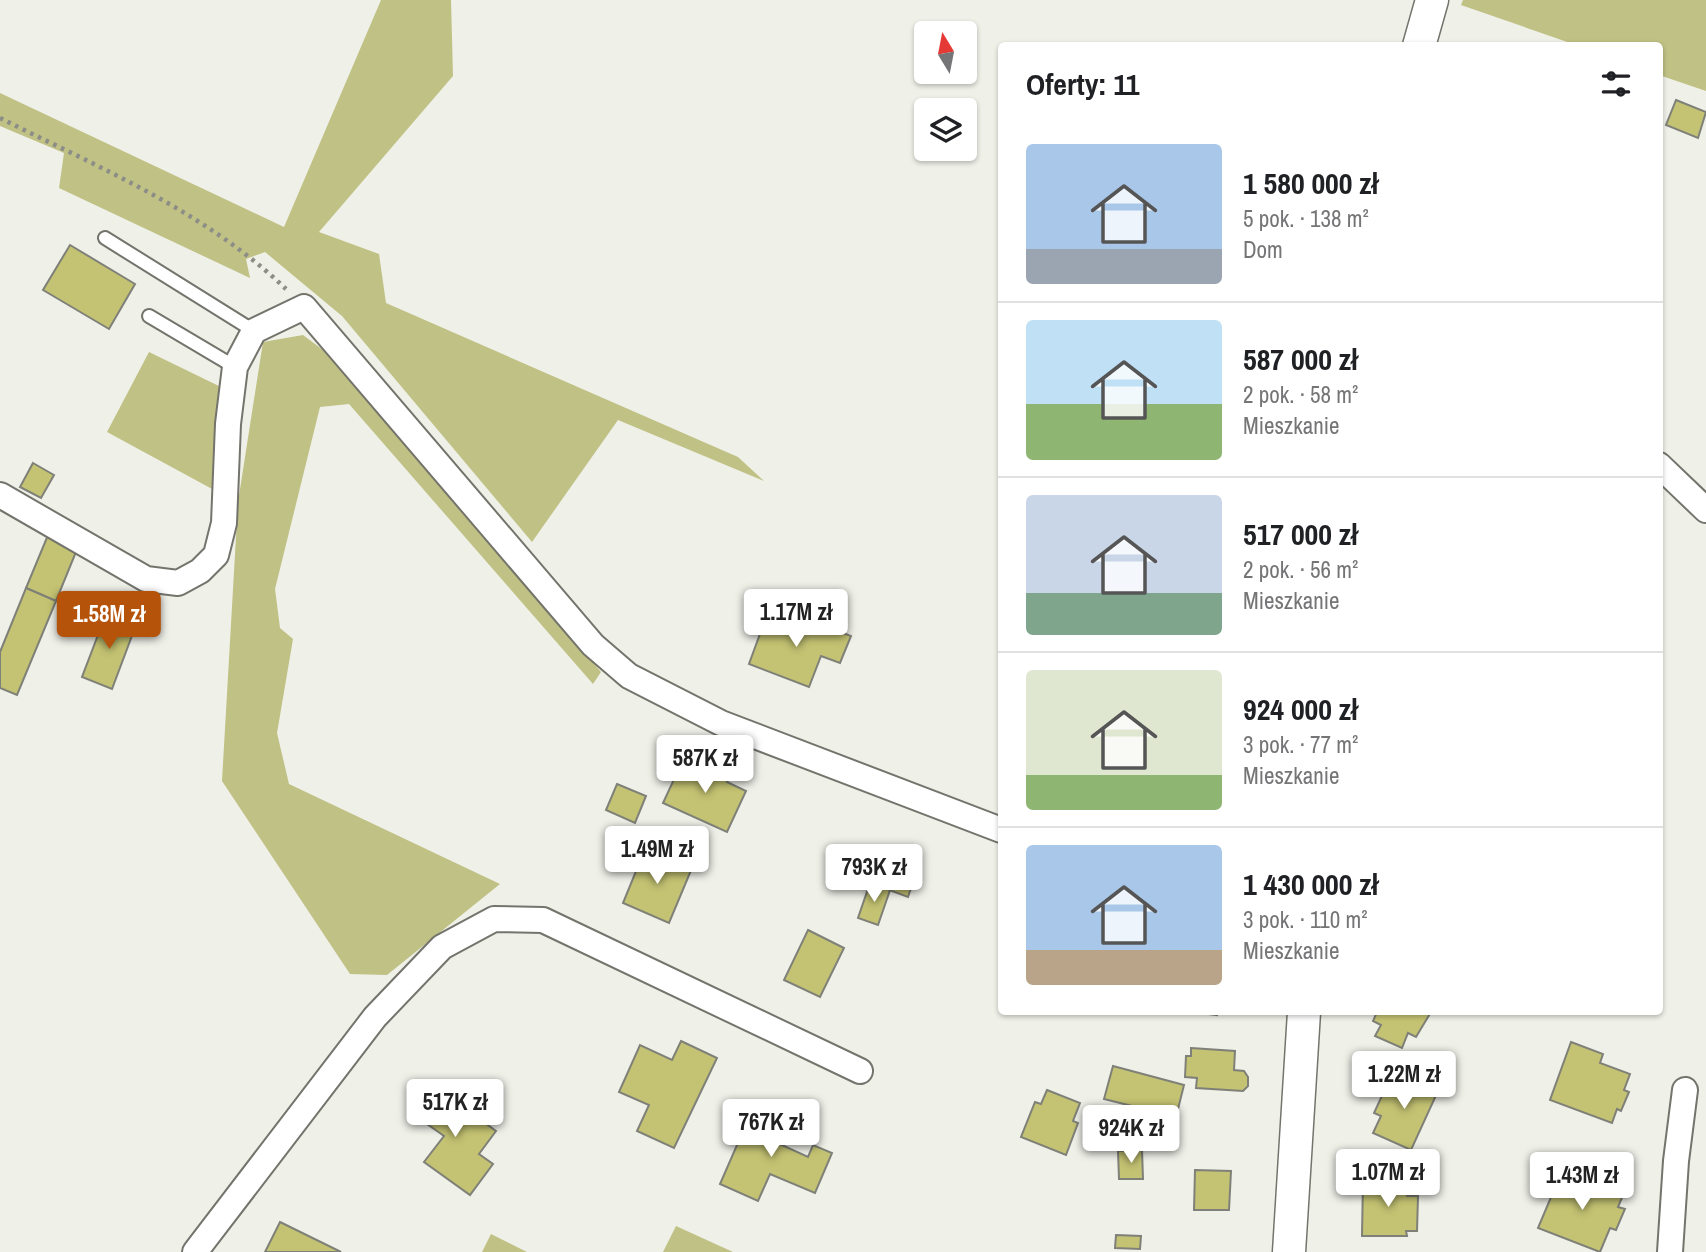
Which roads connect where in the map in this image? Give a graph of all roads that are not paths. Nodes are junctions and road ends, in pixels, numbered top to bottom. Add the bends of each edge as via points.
1 (1432, 0) edge
2 (1420, 42) edge
3 (105, 238) dead end
4 (149, 316) dead end
5 (254, 331) junction
6 (235, 367) junction
7 (1663, 469) edge
8 (0, 495) edge
9 (1706, 510) edge
10 (998, 829) edge
11 (1304, 1015) edge
12 (860, 1071) dead end
13 (1685, 1090) dead end
14 (195, 1252) edge
15 (1289, 1252) edge
16 (1670, 1252) edge

1 - 2 street
3 - 5 lane
4 - 6 lane
5 - 6 street
5 - 10 street via 304,307 593,645 629,676 721,723
6 - 8 street via 224,523 216,555 178,583 146,579
7 - 9 street
11 - 15 street
12 - 14 street via 543,920 494,919 442,947 375,1017
13 - 16 street

